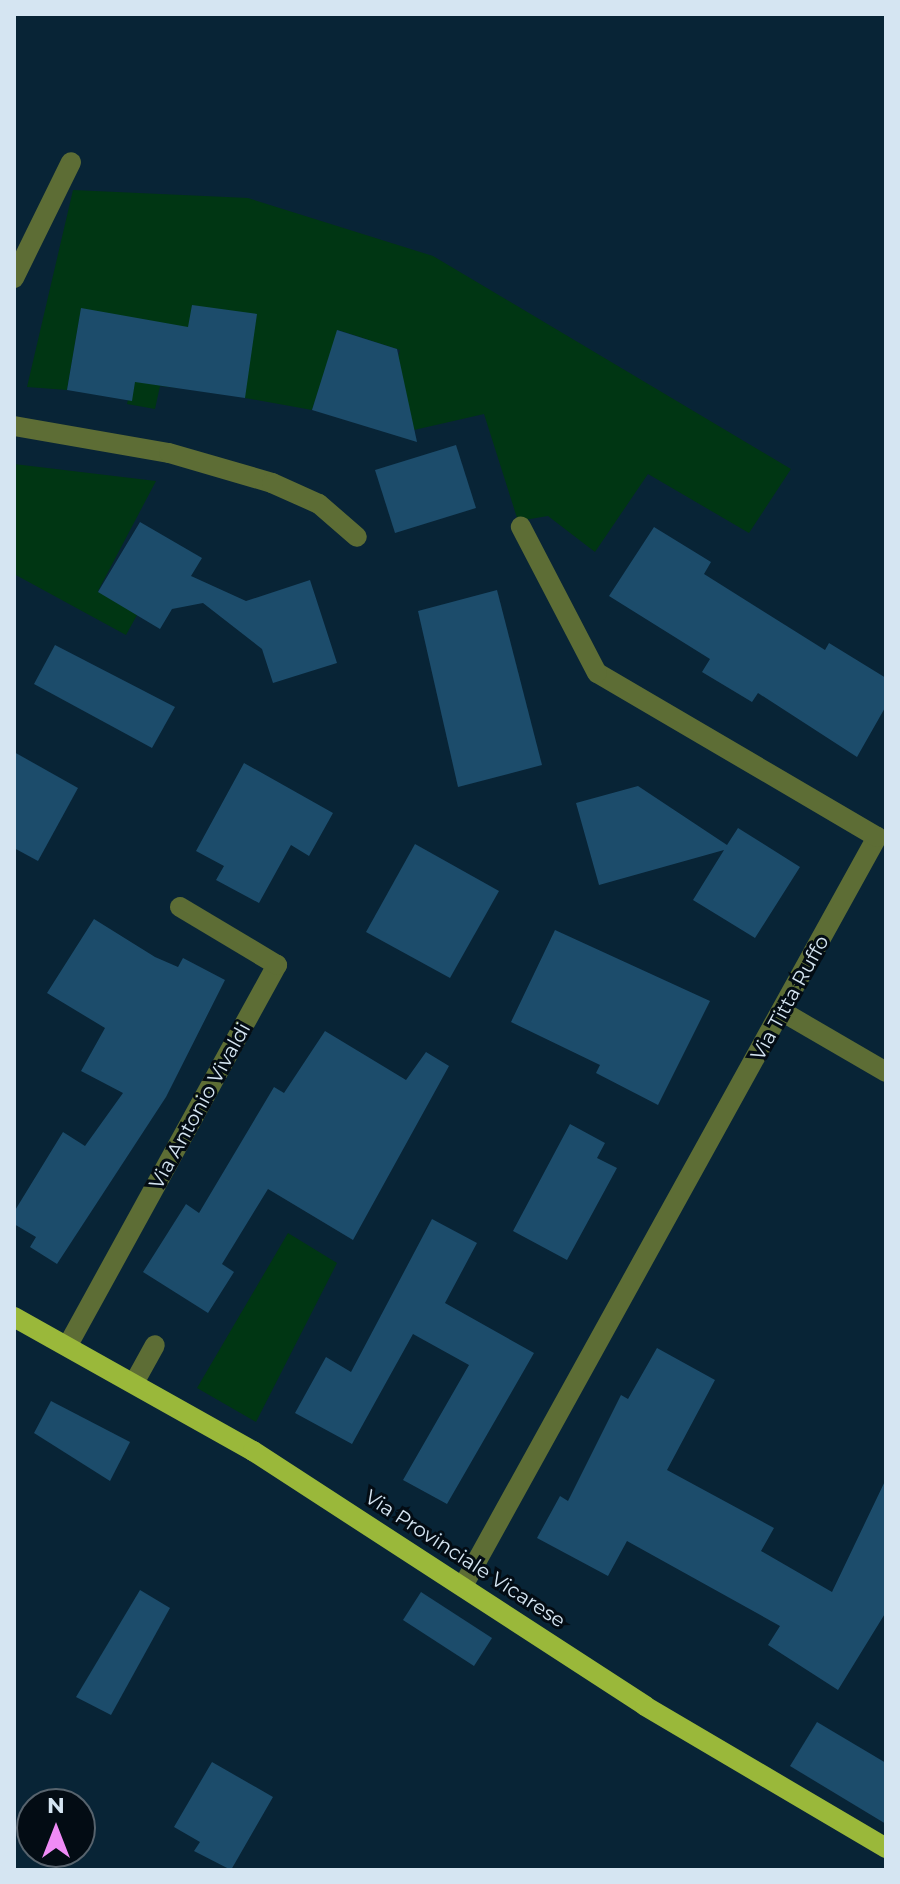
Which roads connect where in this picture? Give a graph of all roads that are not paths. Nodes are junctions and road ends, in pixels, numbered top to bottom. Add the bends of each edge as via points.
1 (71, 162) dead end
2 (14, 278) edge
3 (14, 426) edge
4 (521, 527) dead end
5 (357, 537) dead end
6 (180, 907) dead end
7 (783, 1012) junction
8 (886, 1072) edge
9 (14, 1317) edge
10 (68, 1345) junction
11 (155, 1345) dead end
12 (134, 1383) junction
13 (463, 1586) junction
14 (886, 1848) edge

1 - 2 street
3 - 5 street via 169,453 272,483 319,504
4 - 7 street, Via Titta Ruffo via 597,673 877,837
6 - 10 street, Via Antonio Vivaldi via 277,965
7 - 8 street
7 - 13 street, Via Titta Ruffo
9 - 10 main road, Via Provinciale Vicarese
10 - 12 main road, Via Provinciale Vicarese
11 - 12 street
12 - 13 main road, Via Provinciale Vicarese
13 - 14 main road, Via Provinciale Vicarese via 645,1706

